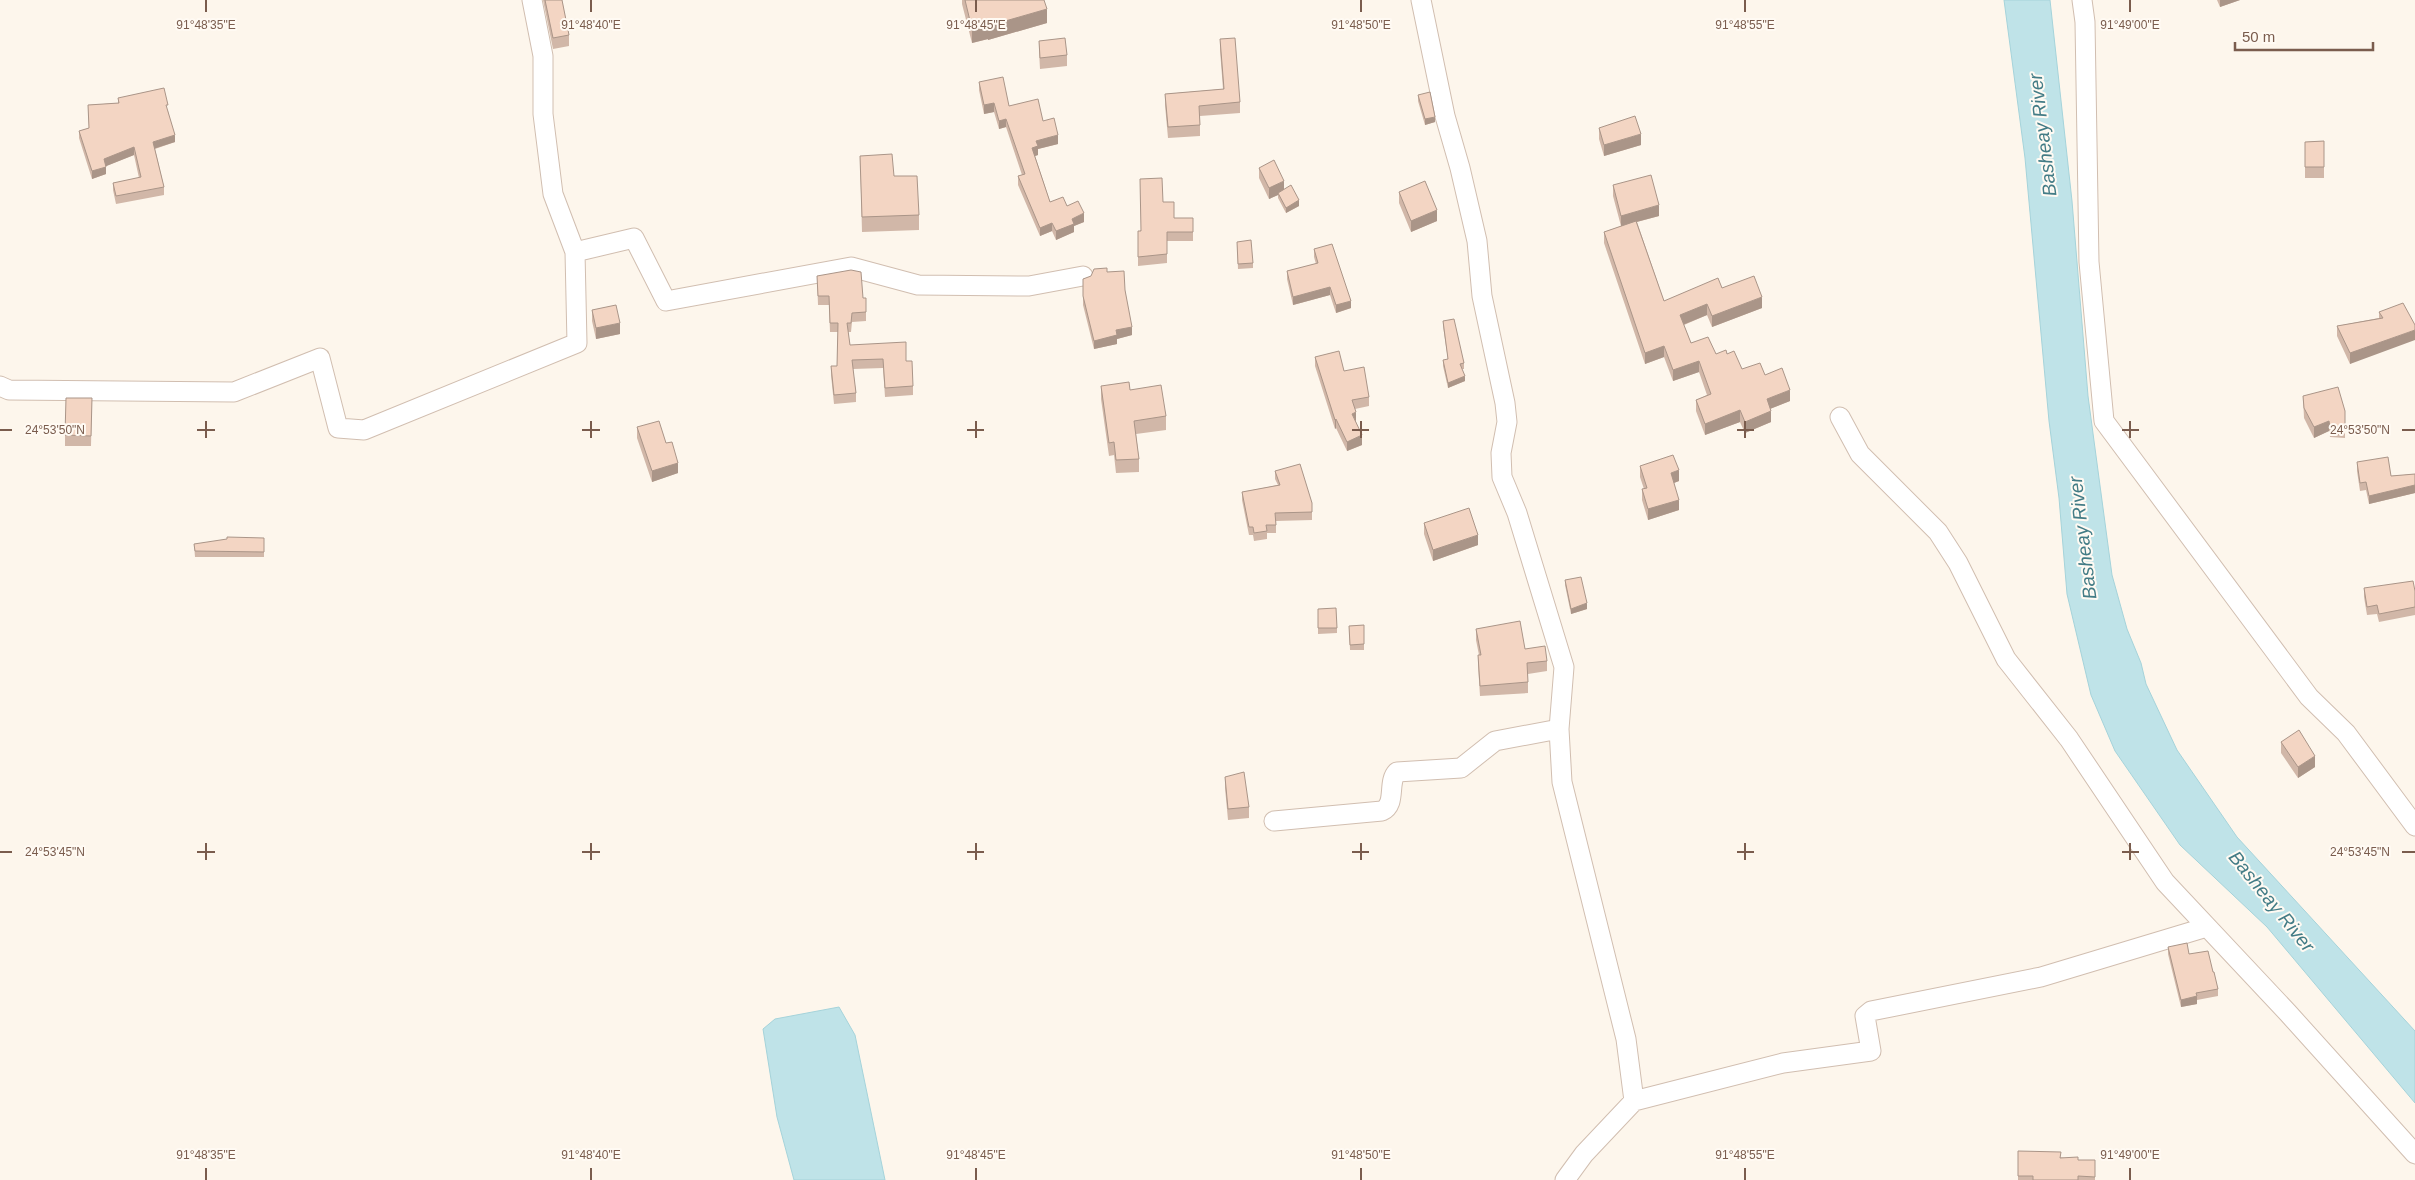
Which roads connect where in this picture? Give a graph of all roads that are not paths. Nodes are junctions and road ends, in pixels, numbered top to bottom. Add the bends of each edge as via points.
1 (532, 0) edge
2 (1421, 0) edge
3 (2082, 0) edge
4 (575, 252) junction
5 (1083, 276) dead end
6 (0, 386) edge
7 (1840, 417) dead end
8 (1559, 729) junction
9 (1274, 821) dead end
10 (2415, 826) edge
11 (2207, 927) junction
12 (1634, 1101) junction
13 (2415, 1154) edge
14 (1565, 1180) edge

1 - 4 street via 543,56 543,114 553,194
2 - 8 street via 1445,116 1477,241 1482,296 1506,403 1502,477 1530,550 1564,667
3 - 10 street via 2089,262 2104,421 2309,697 2346,734
4 - 5 street via 634,238 666,301 852,267 918,285 1028,286
4 - 6 street via 577,343 364,430 338,428 320,358 234,392 9,390
7 - 11 street via 1860,454 1938,532 1958,563 2006,659 2069,739 2165,882
8 - 9 street via 1496,741 1461,768 1397,772 1393,776 1390,804 1382,811
8 - 12 street via 1562,782 1626,1039
11 - 12 street via 2041,977 1871,1011 1865,1016 1871,1051 1783,1063
11 - 13 street
12 - 14 street via 1584,1154

